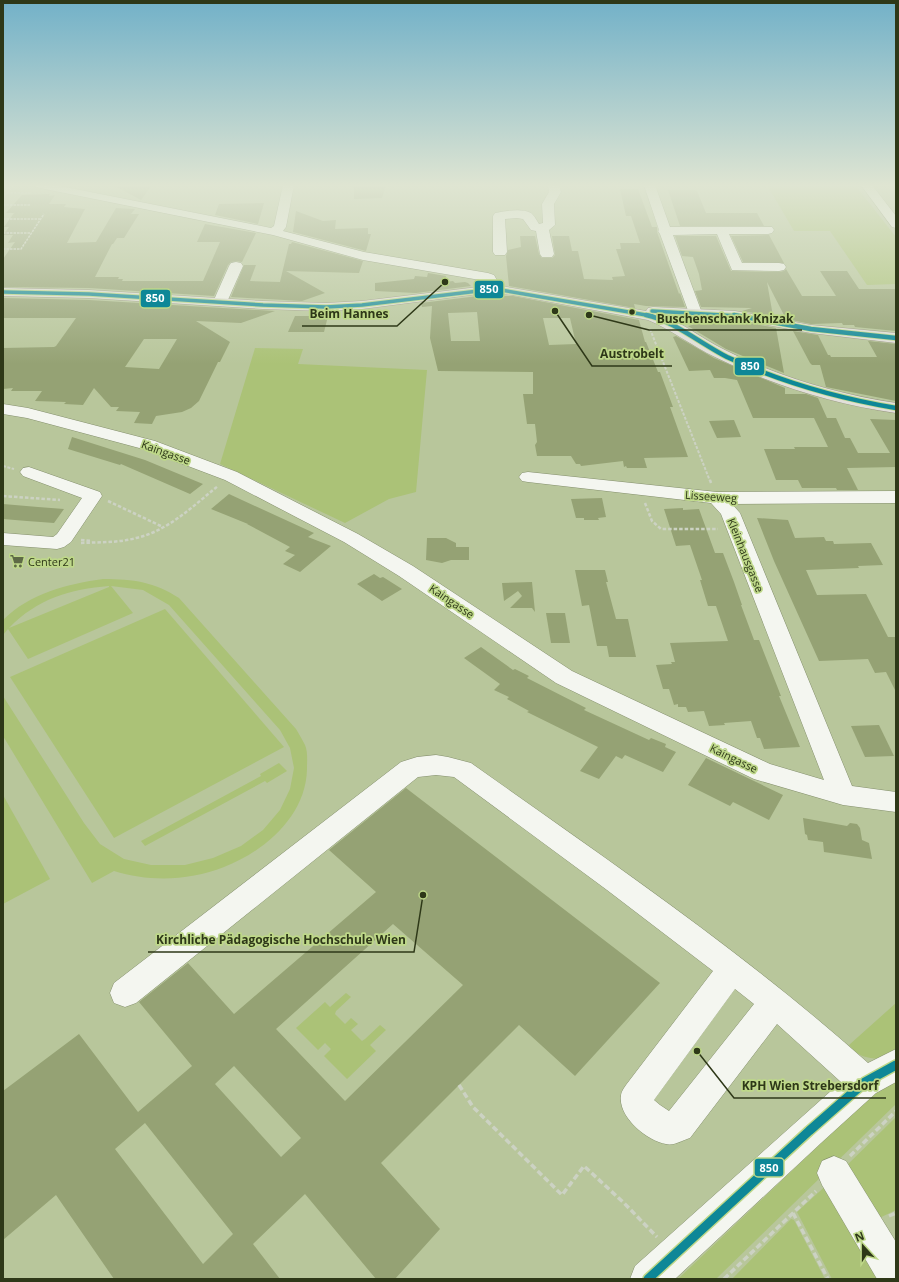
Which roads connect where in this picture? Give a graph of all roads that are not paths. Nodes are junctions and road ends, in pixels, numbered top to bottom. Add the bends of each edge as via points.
1 (322, 245) edge
2 (500, 245) edge
3 (545, 245) edge
4 (669, 245) edge
5 (727, 245) edge
6 (500, 252) dead end
7 (547, 254) dead end
8 (236, 266) dead end
9 (779, 267) dead end
10 (495, 289) junction
11 (3, 292) edge
12 (220, 302) junction
13 (695, 313) junction
14 (674, 318) junction
15 (896, 338) edge
16 (896, 408) edge
17 (3, 409) edge
18 (29, 472) dead end
19 (528, 477) dead end
20 (896, 497) edge
21 (717, 498) junction
22 (3, 539) edge
23 (843, 795) junction
24 (896, 802) edge
25 (732, 969) junction
26 (125, 993) dead end
27 (774, 1003) junction
28 (896, 1064) edge
29 (865, 1082) junction
30 (834, 1173) road end
31 (896, 1276) edge
32 (648, 1279) edge

1 - 10 street via 363,256 483,276 490,278
2 - 6 street
3 - 7 street
4 - 13 street
5 - 9 street via 737,267
8 - 12 street
10 - 12 main road via 344,306
10 - 14 main road
11 - 12 main road
13 - 14 main road
13 - 15 main road via 734,315 811,329
14 - 16 main road via 712,349 772,375 848,399
17 - 23 street, Kaingasse via 149,444 231,476 351,538 406,571 564,677 763,772
18 - 22 street via 91,499 64,538 57,543
19 - 21 street, Lisseeweg
20 - 21 street, Lisseeweg
21 - 23 street, Kleinhausgasse via 730,513
23 - 24 street, Kaingasse
25 - 26 street via 687,933 462,770 443,764 426,764 410,769
25 - 27 street
25 - 27 street via 637,1096 639,1107 648,1117 667,1128 678,1126
27 - 29 street via 831,1049
28 - 29 street
29 - 32 street
30 - 31 street

